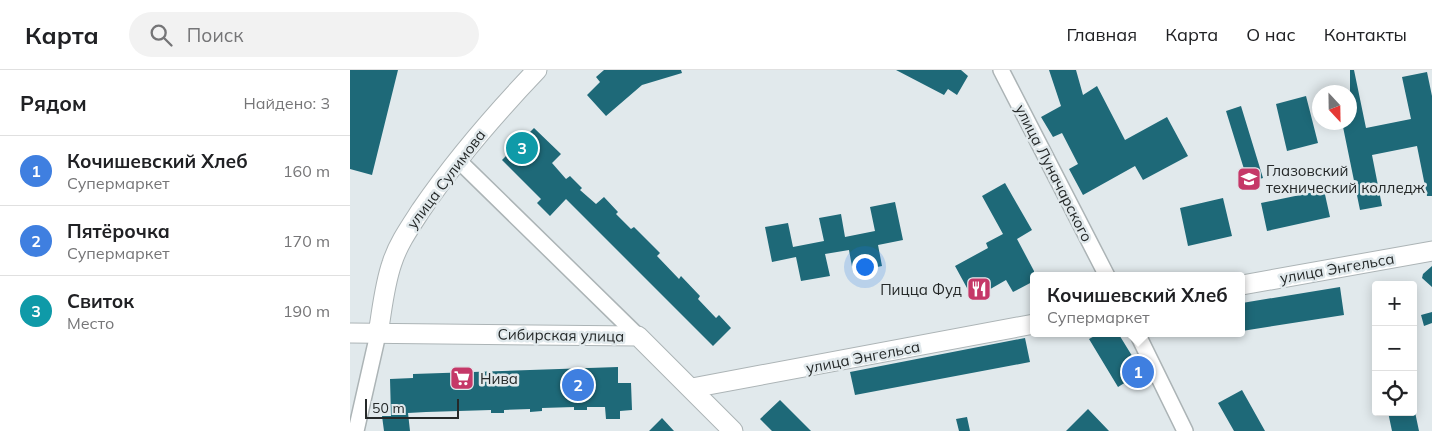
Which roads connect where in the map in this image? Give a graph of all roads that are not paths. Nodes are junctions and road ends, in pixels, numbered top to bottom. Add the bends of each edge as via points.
1 (537, 70) edge
2 (1000, 70) edge
3 (458, 160) junction
4 (1432, 251) edge
5 (1105, 272) edge
6 (1245, 284) edge
7 (1030, 325) edge
8 (350, 334) edge
9 (378, 334) junction
10 (638, 336) junction
11 (1139, 337) edge
12 (692, 388) junction
13 (356, 431) edge
14 (733, 431) edge
15 (1185, 431) edge

1 - 3 main road, улица Сулимова
2 - 5 street, улица Луначарского
3 - 9 main road, улица Сулимова via 403,238 392,263
3 - 10 street
4 - 6 main road, улица Энгельса
7 - 12 main road, улица Энгельса
8 - 9 main road, Сибирская улица
9 - 10 main road, Сибирская улица
9 - 13 street
10 - 12 main road, Сибирская улица
11 - 15 street
12 - 14 main road, Сибирская улица

